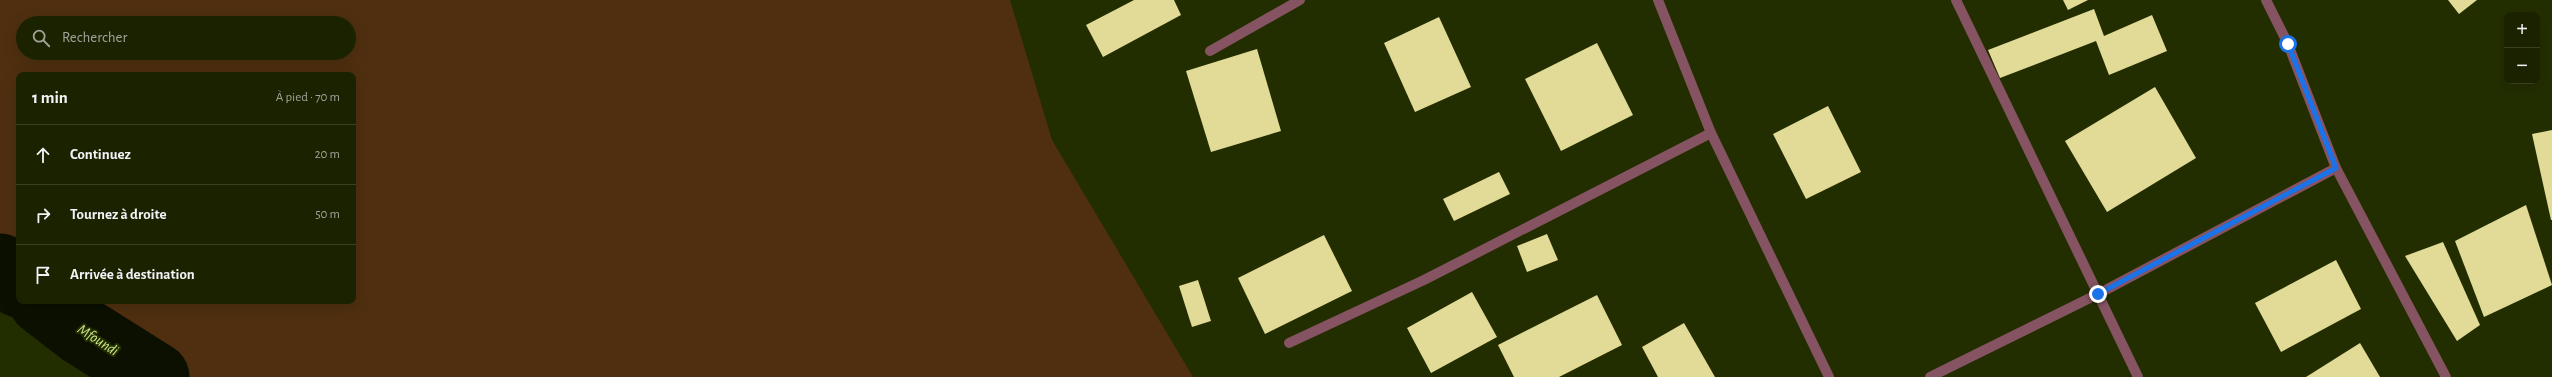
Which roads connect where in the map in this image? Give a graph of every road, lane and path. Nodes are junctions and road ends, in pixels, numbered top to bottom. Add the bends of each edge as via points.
1 (1300, 0) edge
2 (1658, 0) edge
3 (1956, 0) edge
4 (2266, 0) edge
5 (1210, 51) dead end
6 (1711, 133) junction
7 (2336, 168) junction
8 (2098, 294) junction
9 (1289, 343) dead end
10 (1829, 377) edge
11 (1930, 377) edge
12 (2138, 377) edge
13 (2446, 377) edge

1 - 5 street
2 - 6 street
3 - 8 street
4 - 7 street via 2288,44
6 - 9 street via 1424,280
6 - 10 street
7 - 8 street
7 - 13 street
8 - 11 street
8 - 12 street

